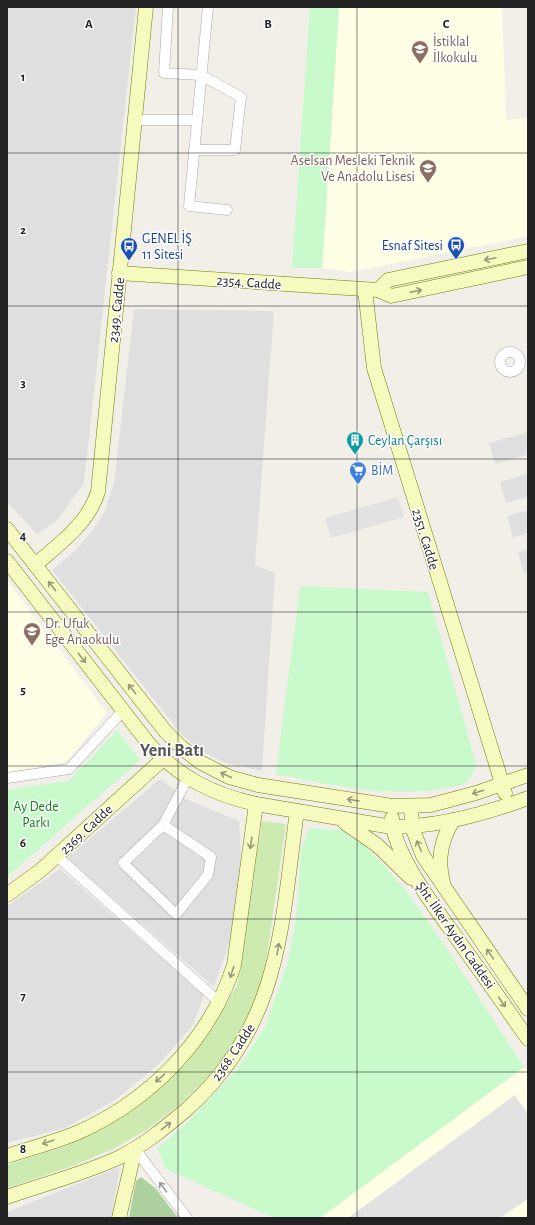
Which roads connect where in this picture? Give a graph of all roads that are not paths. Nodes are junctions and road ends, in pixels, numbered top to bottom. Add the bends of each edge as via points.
1 (146, 7) edge
2 (168, 7) edge
3 (208, 7) edge
4 (201, 75) junction
5 (134, 120) junction
6 (197, 120) junction
7 (194, 150) junction
8 (227, 210) dead end
9 (528, 251) edge
10 (528, 267) edge
11 (119, 273) junction
12 (372, 290) junction
13 (7, 529) edge
14 (7, 561) edge
15 (35, 565) junction
16 (123, 711) junction
17 (163, 759) junction
18 (528, 775) edge
19 (7, 778) edge
20 (188, 778) junction
21 (502, 785) junction
22 (528, 798) edge
23 (256, 804) junction
24 (509, 804) junction
25 (392, 806) junction
26 (411, 806) junction
27 (297, 812) junction
28 (336, 818) junction
29 (453, 820) junction
30 (163, 825) junction
31 (392, 827) junction
32 (412, 827) junction
33 (57, 856) junction
34 (444, 889) junction
35 (7, 894) edge
36 (429, 898) junction
37 (219, 1002) junction
38 (528, 1009) edge
39 (528, 1039) edge
40 (135, 1149) junction
41 (7, 1156) edge
42 (7, 1197) edge
43 (119, 1218) edge
44 (187, 1218) edge

1 - 5 street, 2349. Cadde
2 - 4 street via 164,73
3 - 4 street
4 - 6 street
4 - 7 street via 241,97 235,150
5 - 6 street
5 - 11 street, 2349. Cadde
6 - 7 street
7 - 8 street via 189,206
9 -> 12 street via 388,280
12 -> 10 street, 2354. Cadde via 392,296
11 - 12 street, 2354. Cadde
11 - 15 street, 2349. Cadde via 98,492 86,517
12 - 21 street, 2351. Cadde via 373,364
13 - 15 street
14 -> 16 street
25 -> 15 street via 258,785 229,777 200,762 165,731
16 - 17 street
16 - 19 street via 69,769
17 - 20 street
17 - 33 street, 2369. Cadde
18 - 21 street
20 - 23 street via 219,794
20 - 30 street
21 - 24 street, 2351. Cadde
21 -> 26 street via 437,804
22 - 24 street
23 - 27 street
23 -> 37 street via 234,965
24 - 29 street
25 - 26 street
25 - 31 street
26 - 32 street, Şht. İlker Aydın Caddesi
27 - 28 street
40 -> 27 street, 2368. Cadde via 180,1115 208,1089 231,1062 254,1022 277,953
28 - 31 street
28 - 36 street via 377,845
29 - 32 street
29 - 34 street via 440,849 440,874
30 - 30 street via 123,863 176,914 208,876 211,857
31 - 32 street
31 - 36 street, Şht. İlker Aydın Caddesi
34 -> 32 street, Şht. İlker Aydın Caddesi via 423,856
33 - 35 street, 2369. Cadde
33 - 37 street
38 -> 34 street, Şht. İlker Aydın Caddesi
36 -> 39 street, Şht. İlker Aydın Caddesi
37 -> 41 street via 195,1040 173,1067 126,1105 78,1133
40 - 42 street, 2368. Cadde via 89,1169
40 - 43 street
44 -> 40 street

